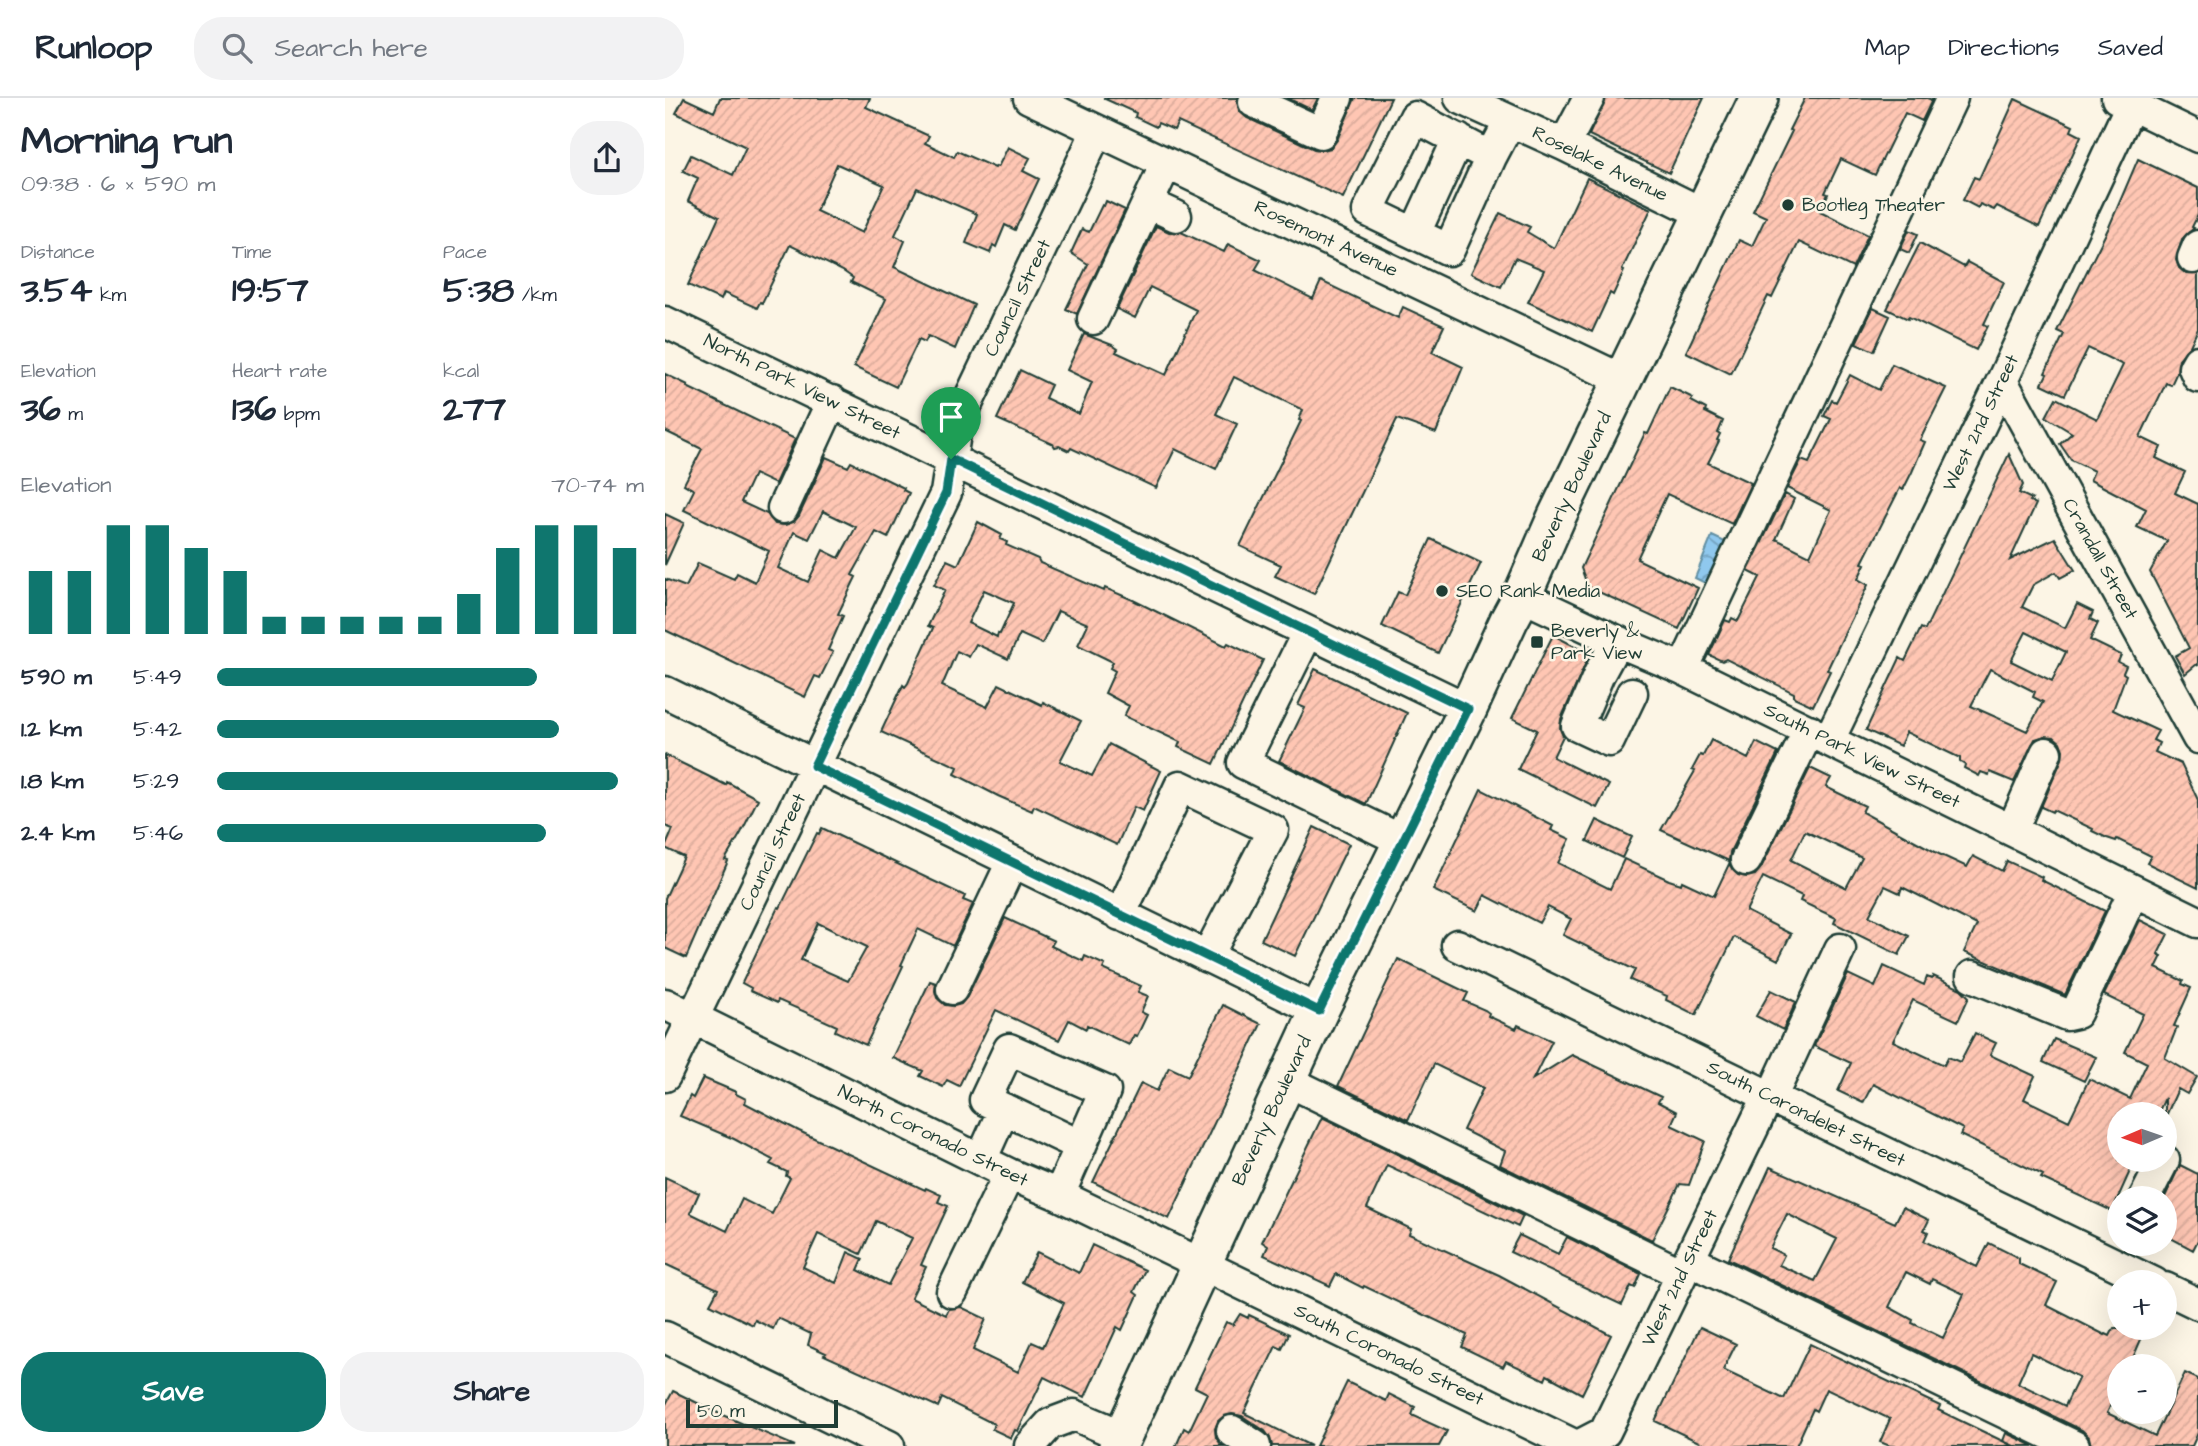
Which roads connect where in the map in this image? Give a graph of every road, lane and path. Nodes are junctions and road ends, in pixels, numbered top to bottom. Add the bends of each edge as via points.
1 (1029, 98) edge
2 (1337, 98) edge
3 (1460, 98) edge
4 (1589, 98) edge
5 (1952, 98) edge
6 (1753, 100) edge
7 (2124, 101) edge
8 (1254, 102) dead end
9 (1510, 121) junction
10 (1097, 131) junction
11 (2198, 138) edge
12 (1458, 139) junction
13 (1564, 145) junction
14 (1491, 157) junction
15 (1166, 163) junction
16 (1148, 203) junction
17 (1702, 213) junction
18 (1176, 216) dead end
19 (1434, 242) junction
20 (1423, 285) junction
21 (1093, 319) dead end
22 (665, 322) edge
23 (2198, 361) edge
24 (2198, 377) edge
25 (1623, 380) junction
26 (2002, 381) junction
27 (832, 401) junction
28 (951, 459) junction
29 (783, 508) dead end
30 (1523, 596) junction
31 (1308, 632) junction
32 (1618, 641) junction
33 (1683, 669) junction
34 (665, 692) edge
35 (1632, 693) dead end
36 (1468, 709) junction
37 (1819, 735) junction
38 (2198, 738) edge
39 (2046, 753) dead end
40 (814, 766) junction
41 (2012, 830) junction
42 (1403, 841) junction
43 (1746, 860) dead end
44 (1012, 862) junction
45 (2134, 891) junction
46 (1120, 915) junction
47 (2198, 922) edge
48 (1457, 945) dead end
49 (1840, 949) dead end
50 (1207, 957) junction
51 (1972, 976) dead end
52 (952, 989) dead end
53 (665, 1004) edge
54 (1319, 1011) junction
55 (692, 1018) junction
56 (665, 1076) edge
57 (1286, 1080) junction
58 (1770, 1097) junction
59 (1004, 1109) junction
60 (1081, 1146) junction
61 (981, 1160) junction
62 (1009, 1174) junction
63 (1059, 1195) junction
64 (2107, 1249) edge
65 (2119, 1256) edge
66 (1202, 1265) junction
67 (1686, 1267) junction
68 (2137, 1270) edge
69 (952, 1292) dead end
70 (2177, 1294) edge
71 (2198, 1304) edge
72 (665, 1336) edge
73 (1120, 1441) edge
74 (873, 1442) edge
75 (1030, 1446) edge
76 (1577, 1446) edge
77 (2074, 1446) edge

1 - 10 street, Rosemont Avenue
2 - 8 street via 1321,133
3 - 9 street, Roselake Avenue
4 - 13 street
5 - 33 street
6 - 17 main road, Beverly Boulevard
7 - 11 street
7 - 26 street, West 2nd Street
9 - 13 street, Roselake Avenue
9 - 14 street
10 - 15 street, Rosemont Avenue
10 - 28 street, Council Street via 956,427
12 - 14 street
12 - 19 street
12 - 19 street via 1415,117 1368,211
13 - 17 street, Roselake Avenue
14 - 19 street
15 - 16 street
15 - 20 street, Rosemont Avenue
16 - 18 street
16 - 21 street
17 - 25 main road, Beverly Boulevard
19 - 20 street
20 - 25 street, Rosemont Avenue
22 - 27 street, North Park View Street
23 - 24 street via 2194,368
25 - 30 main road, Beverly Boulevard
26 - 37 street, West 2nd Street
26 - 38 street, Crandall Street
27 - 28 street, North Park View Street
27 - 29 street
28 - 31 street, North Park View Street
28 - 40 street, Council Street via 946,493
30 - 32 street, South Park View Street
30 - 36 main road, Beverly Boulevard
31 - 36 street, North Park View Street
31 - 42 street via 1243,763
32 - 33 street, South Park View Street
32 - 35 street via 1577,726 1609,741
33 - 37 street, South Park View Street
34 - 40 street
36 - 42 main road, Beverly Boulevard
37 - 41 street, South Park View Street
37 - 43 street, West 2nd Street
39 - 41 street
40 - 44 street
40 - 55 street, Council Street
41 - 45 street, South Park View Street
42 - 54 main road, Beverly Boulevard
44 - 46 street
44 - 52 street
45 - 47 street, South Park View Street
45 - 51 street via 2076,1013 2067,1015
46 - 50 street
46 - 50 street via 1180,786 1273,831
48 - 58 street, South Carondelet Street
49 - 58 street, West 2nd Street
50 - 54 street
53 - 55 street, North Coronado Street
54 - 57 main road, Beverly Boulevard
55 - 56 street, Council Street
55 - 61 street, North Coronado Street
57 - 66 main road, Beverly Boulevard
57 - 67 street
58 - 64 street, South Carondelet Street
58 - 67 street, West 2nd Street
59 - 60 street
59 - 60 street via 985,1100 1009,1049 1105,1091
59 - 61 street
60 - 63 street
61 - 62 street, North Coronado Street
62 - 63 street, North Coronado Street
62 - 69 street
63 - 66 street, North Coronado Street
65 - 68 street, South Carondelet Street
66 - 73 main road, Beverly Boulevard
66 - 76 street, South Coronado Street
67 - 76 street, West 2nd Street via 1605,1432
67 - 77 street
70 - 71 street
72 - 74 street
73 - 75 street via 1074,1415 1050,1423

